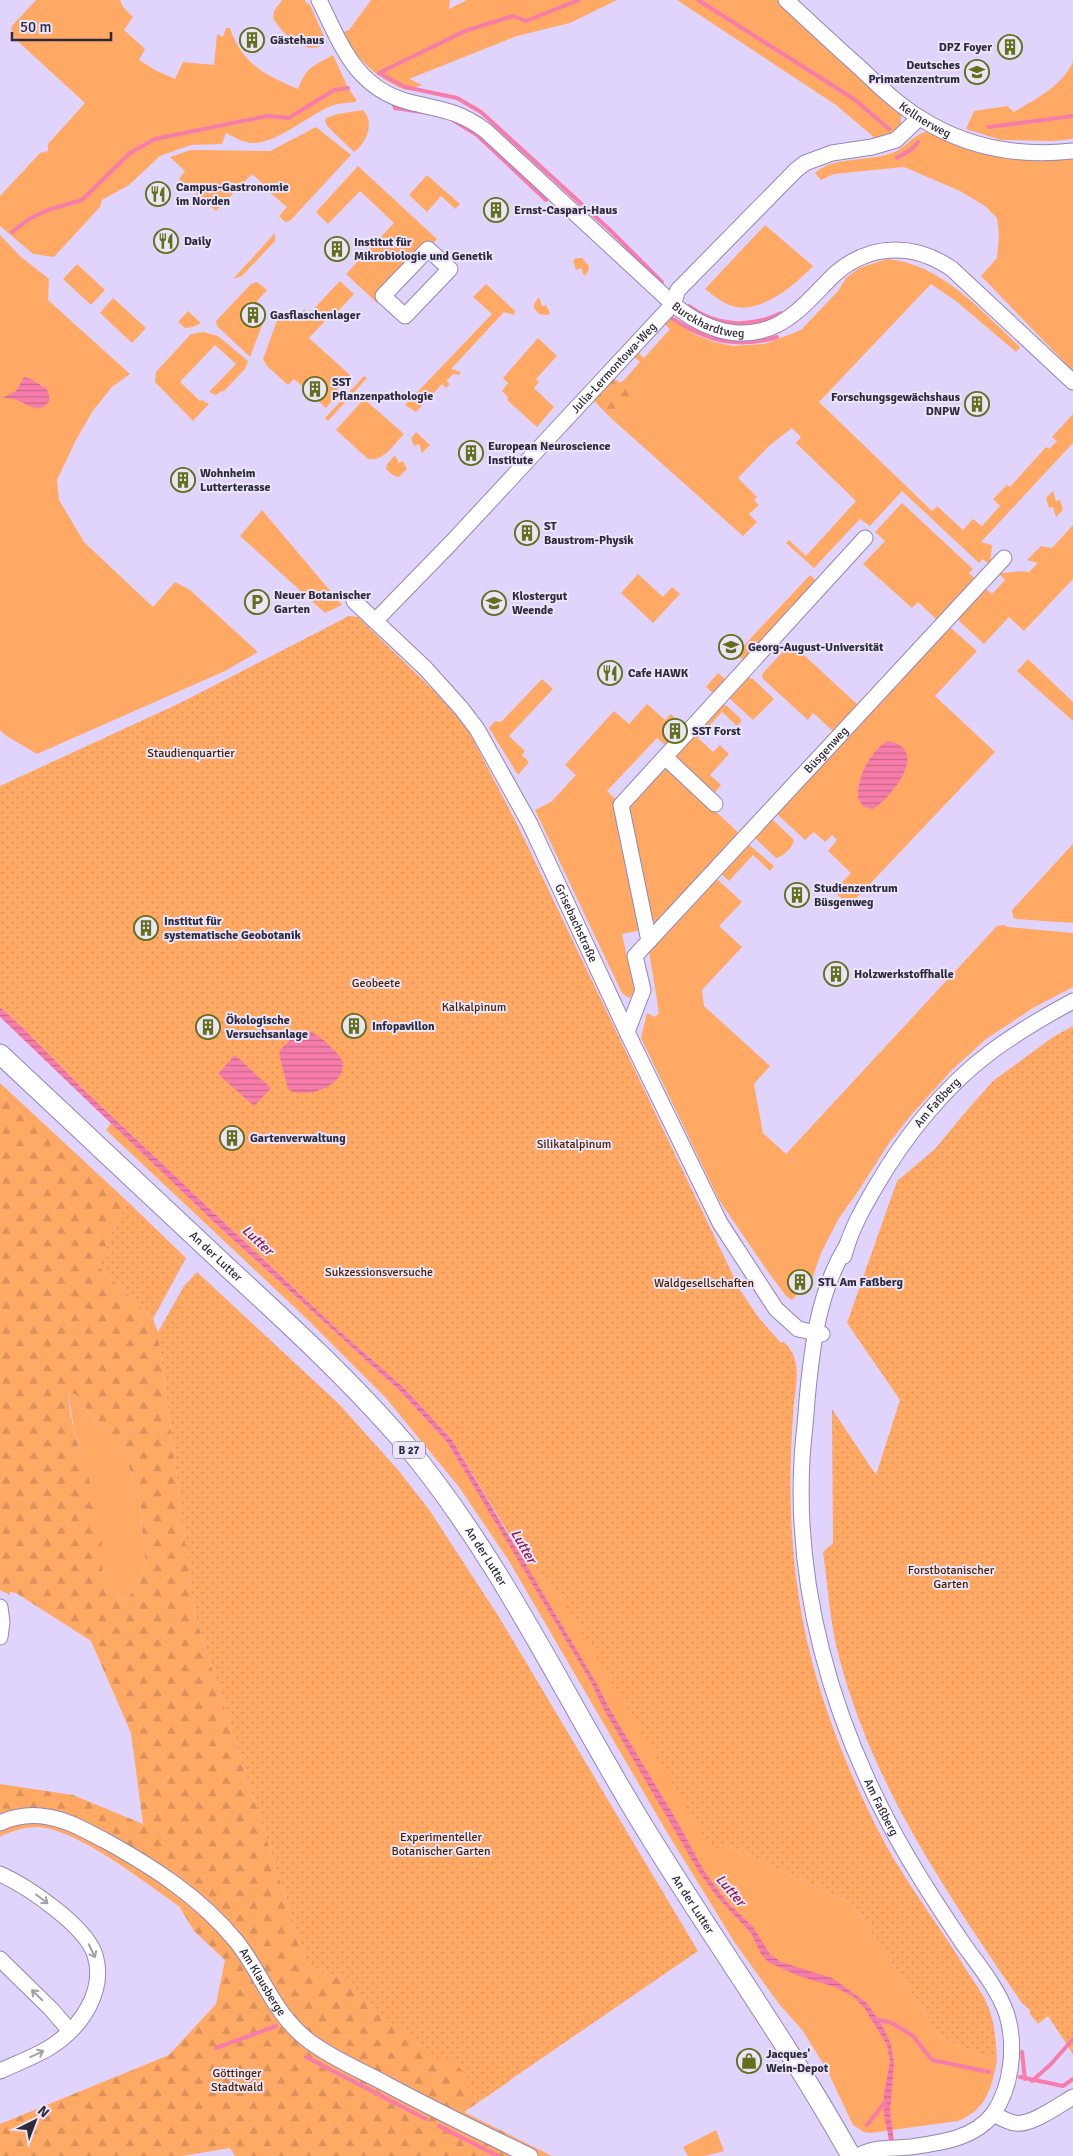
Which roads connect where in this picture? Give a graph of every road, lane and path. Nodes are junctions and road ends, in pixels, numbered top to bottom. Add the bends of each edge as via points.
1 (319, 0) edge
2 (786, 0) edge
3 (919, 118) junction
4 (1073, 151) edge
5 (428, 249) joint
6 (674, 304) junction
7 (1073, 382) edge
8 (865, 538) dead end
9 (1004, 558) dead end
10 (354, 601) dead end
11 (375, 621) junction
12 (665, 757) junction
13 (715, 804) dead end
14 (649, 941) junction
15 (1073, 1001) edge
16 (627, 1032) junction
17 (0, 1054) edge
18 (818, 1333) junction
19 (0, 1607) edge
20 (0, 1637) edge
21 (0, 1823) edge
22 (0, 1874) edge
23 (0, 1959) edge
24 (70, 2031) junction
25 (0, 2071) edge
26 (1073, 2097) edge
27 (993, 2114) junction
28 (880, 2152) edge
29 (530, 2156) edge
30 (851, 2156) edge
31 (858, 2156) edge

1 - 6 street, Burckhardtweg via 353,67 372,84 407,101 448,110 486,131
2 - 3 street, Kellnerweg
3 - 4 street, Kellnerweg via 964,140 992,149 1020,153
3 - 6 street, Julia-Lermontowa-Weg via 896,140 832,152 796,170 678,290
5 - 5 street via 450,269 405,316 384,296
6 - 7 street, Burckhardtweg via 695,321 713,329 756,332 790,317 857,259 877,251 916,251 959,274
6 - 11 street, Julia-Lermontowa-Weg
8 - 12 street
9 - 14 street, Büsgenweg
10 - 11 street, Grisebachstraße
11 - 16 street, Grisebachstraße via 438,682 477,729 530,824
12 - 13 street
12 - 14 street via 621,805
14 - 16 street, Büsgenweg via 635,956 643,990
15 - 18 street, Am Faßberg via 991,1052 925,1116 871,1195 847,1245
16 - 18 street, Grisebachstraße via 720,1223 755,1276 788,1312
17 - 30 main road, An der Lutter / B 27 via 316,1351 427,1472 509,1593 641,1822 788,2050
18 - 27 street, Am Faßberg via 802,1461 803,1528 809,1587 822,1654 849,1736 891,1828 994,1988 1006,2014 1012,2051 1010,2073 1004,2094
19 - 20 street
21 - 29 street, Am Klausberge via 23,1817 50,1817 82,1828 130,1854 179,1886 222,1925 247,1956 287,2021 308,2041
22 -> 24 street via 38,1896 63,1916 91,1946 98,1970 98,1984 83,2016
24 -> 23 street
25 -> 24 street via 52,2046
26 - 27 street via 1022,2123
27 - 28 street, Am Faßberg via 960,2138
28 - 31 street, Am Faßberg via 868,2150

